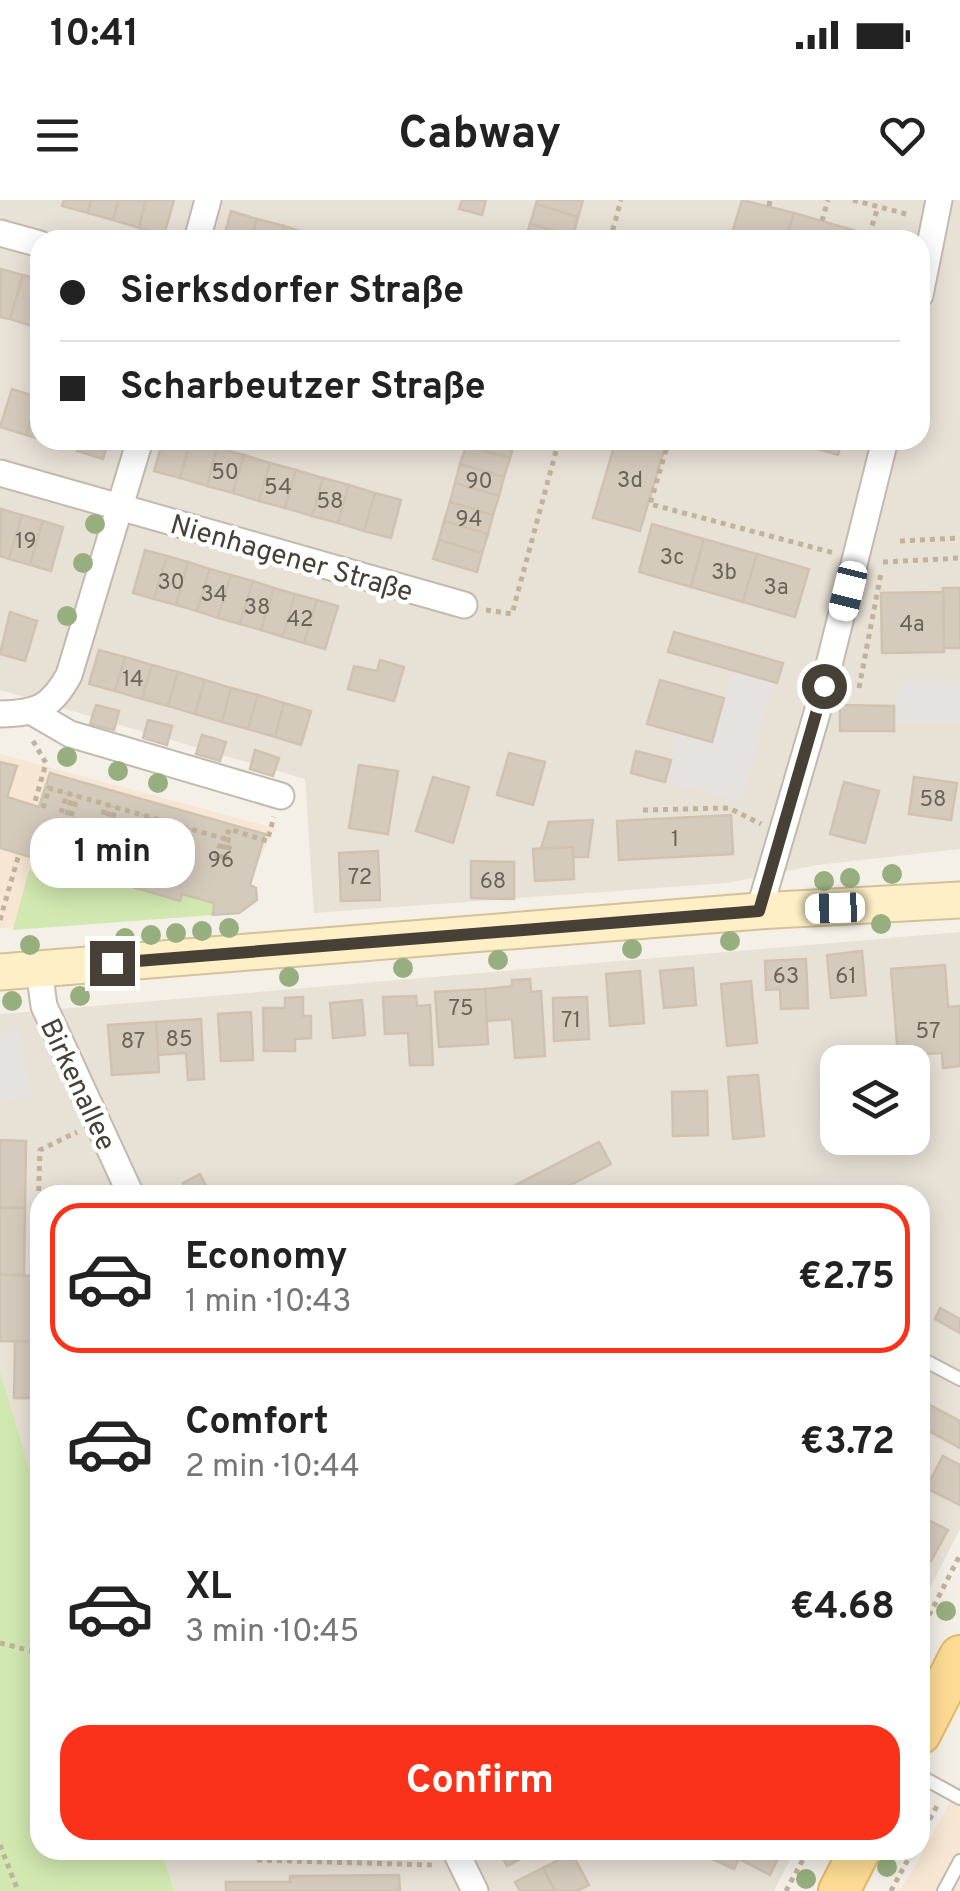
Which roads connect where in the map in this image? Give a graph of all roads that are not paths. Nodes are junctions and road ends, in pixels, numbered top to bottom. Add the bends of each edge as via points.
1 (208, 200) edge
2 (938, 211) edge
3 (200, 230) edge
4 (0, 233) edge
5 (30, 241) edge
6 (930, 248) edge
7 (137, 450) edge
8 (883, 450) edge
9 (0, 473) edge
10 (120, 508) junction
11 (464, 605) road end
12 (0, 714) edge
13 (34, 714) junction
14 (281, 796) dead end
15 (960, 900) edge
16 (759, 911) junction
17 (39, 969) junction
18 (0, 972) edge
19 (126, 1185) edge
20 (930, 1363) edge
21 (960, 1379) edge
22 (959, 1661) edge
23 (930, 1704) edge
24 (930, 1782) edge
25 (960, 1798) edge
26 (460, 1860) edge
27 (856, 1860) edge
28 (960, 1861) edge
29 (843, 1890) edge
30 (475, 1891) edge
31 (944, 1891) edge

1 - 3 street
2 - 6 street
4 - 5 street
7 - 10 street
8 - 16 street via 817,714
9 - 10 street, Nienhagener Straße
10 - 11 street, Nienhagener Straße
10 - 13 street via 69,676 55,702
12 - 13 street
13 - 14 street via 70,734
15 - 16 main road
16 - 17 main road
17 - 18 main road
17 - 19 street, Birkenallee via 44,1006
20 - 21 lane
22 - 23 main road
24 - 25 lane
26 - 30 street
27 - 29 main road
28 - 31 lane

